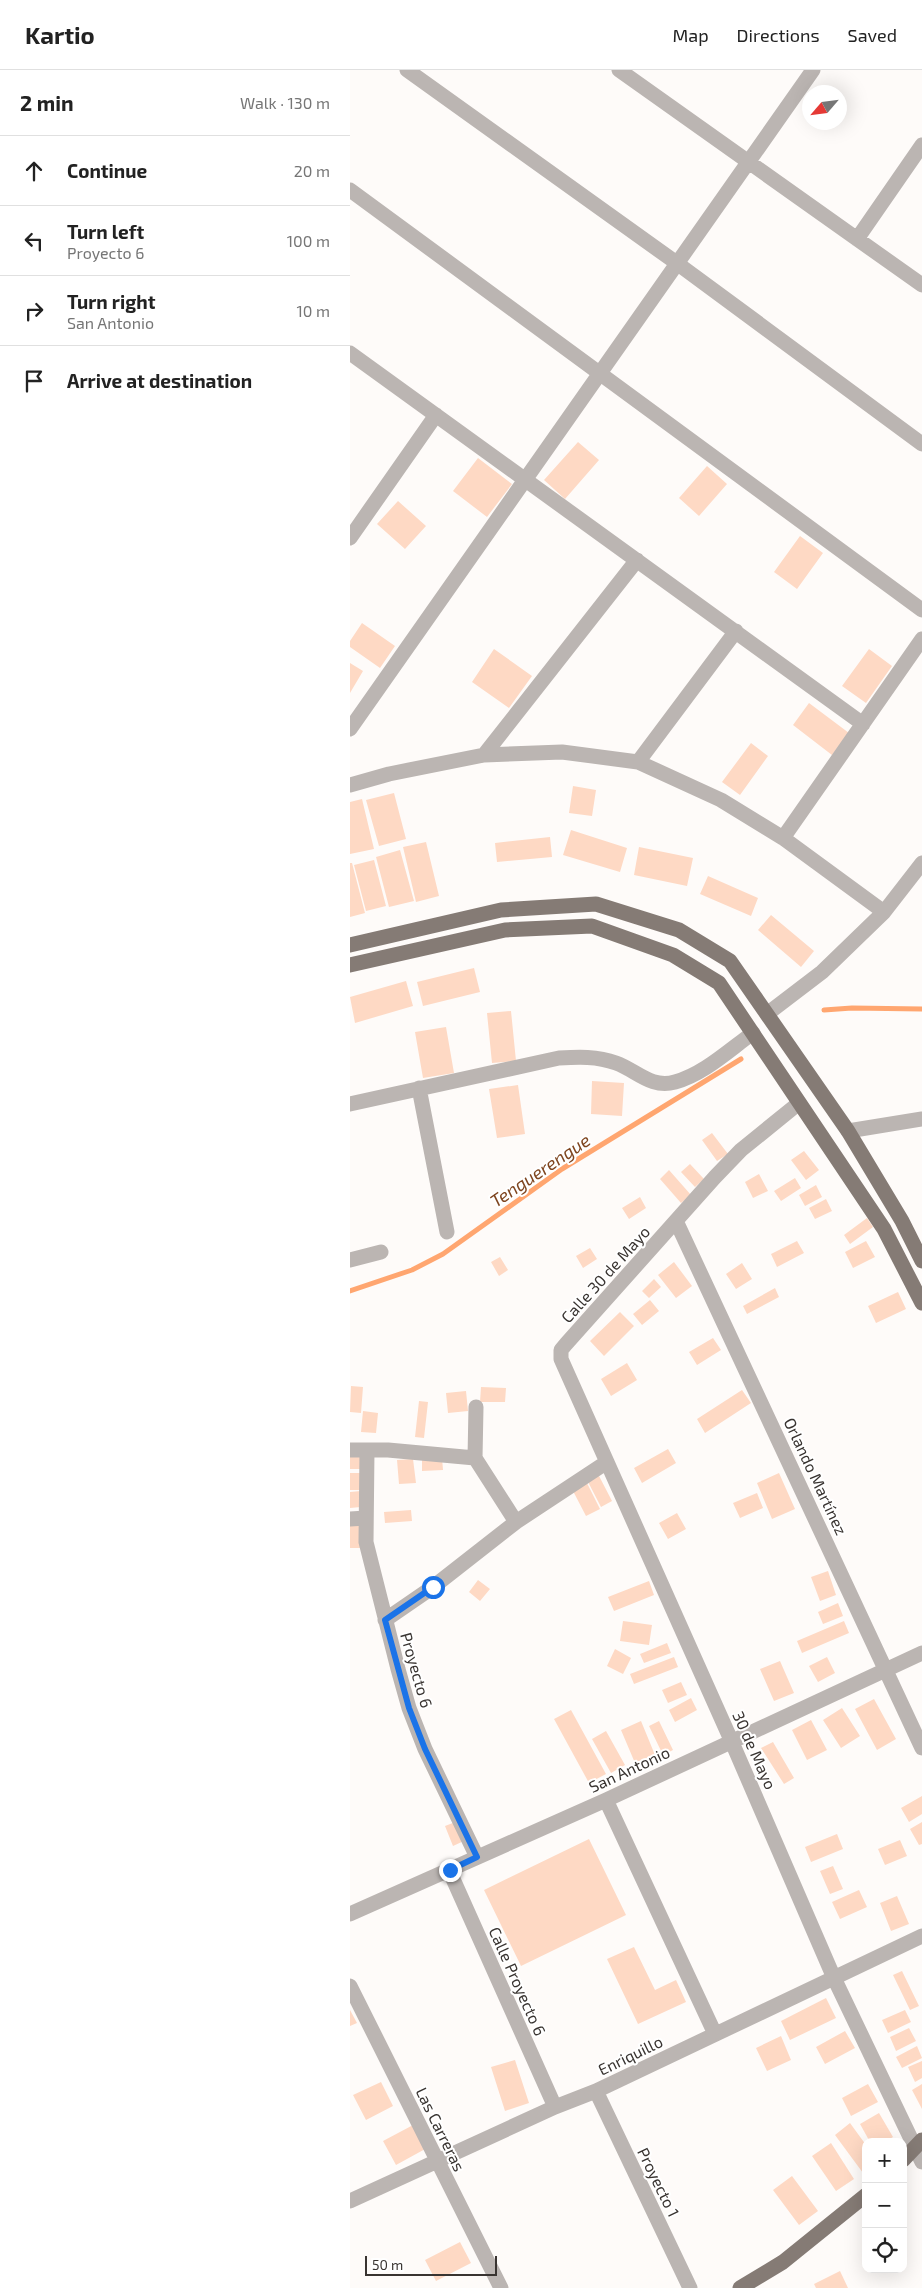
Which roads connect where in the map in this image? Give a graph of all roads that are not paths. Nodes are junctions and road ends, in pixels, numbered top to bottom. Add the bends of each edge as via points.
1 (407, 70) edge
2 (620, 70) edge
3 (813, 70) edge
4 (922, 145) edge
5 (749, 162) junction
6 (350, 190) edge
7 (857, 239) junction
8 (678, 264) junction
9 (922, 285) edge
10 (350, 352) edge
11 (601, 374) junction
12 (436, 415) junction
13 (922, 444) edge
14 (526, 480) junction
15 (350, 538) edge
16 (637, 560) junction
17 (922, 610) edge
18 (736, 631) junction
19 (922, 639) edge
20 (863, 724) junction
21 (350, 729) edge
22 (484, 755) junction
23 (638, 762) junction
24 (350, 785) edge
25 (783, 838) junction
26 (922, 863) edge
27 (884, 912) junction
28 (350, 944) edge
29 (350, 965) edge
30 (767, 1014) junction
31 (753, 1034) junction
32 (420, 1088) junction
33 (799, 1103) junction
34 (350, 1104) edge
35 (922, 1119) edge
36 (848, 1131) junction
37 (676, 1220) junction
38 (447, 1232) dead end
39 (381, 1252) dead end
40 (350, 1260) edge
41 (922, 1261) edge
42 (922, 1303) edge
43 (561, 1350) joint
44 (476, 1407) dead end
45 (350, 1450) edge
46 (367, 1450) junction
47 (474, 1458) junction
48 (607, 1462) junction
49 (366, 1518) junction
50 (350, 1519) edge
51 (516, 1522) junction
52 (385, 1620) junction
53 (922, 1654) edge
54 (887, 1670) junction
55 (731, 1740) junction
56 (922, 1748) edge
57 (606, 1800) junction
58 (477, 1857) junction
59 (450, 1870) junction
60 (350, 1914) edge
61 (922, 1936) edge
62 (834, 1978) junction
63 (350, 1986) edge
64 (715, 2034) junction
65 (596, 2091) junction
66 (555, 2107) junction
67 (920, 2150) edge
68 (907, 2158) edge
69 (436, 2160) junction
70 (862, 2199) edge
71 (350, 2201) edge
72 (501, 2288) edge
73 (690, 2288) edge
74 (740, 2288) edge

1 - 8 street
2 - 5 street
3 - 5 street
4 - 7 street
5 - 7 street
5 - 8 street
6 - 11 street
7 - 9 street
8 - 11 street
8 - 13 street
10 - 12 street
11 - 14 street
11 - 17 street
12 - 14 street
12 - 15 street
14 - 16 street
14 - 21 street
16 - 18 street
16 - 22 street
18 - 20 street
18 - 23 street
19 - 20 street
20 - 25 street
22 - 23 street via 562,752
22 - 24 street
23 - 25 street via 721,800
25 - 27 street
26 - 27 street
27 - 30 street via 822,972
28 - 30 main road via 501,910 596,904 679,930 722,956 730,962
29 - 31 main road via 505,930 592,926 673,955 719,983
30 - 36 main road
31 - 32 street via 694,1074 674,1082 658,1083 639,1077 616,1063 588,1057 559,1058
31 - 33 main road
32 - 34 street
32 - 38 street
33 - 37 street, Calle 30 de Mayo via 741,1150
33 - 42 main road via 884,1229
35 - 36 street
36 - 41 main road
37 - 43 street, Calle 30 de Mayo
37 - 54 street, Orlando Martínez
39 - 40 street
43 - 48 street, 30 de Mayo via 561,1359
44 - 47 street
45 - 46 street
46 - 47 street
46 - 49 street, Proyecto 6
47 - 51 street
48 - 51 street
48 - 55 street, 30 de Mayo
49 - 50 street
49 - 52 street, Proyecto 6 via 366,1542
51 - 52 street
52 - 58 street, Proyecto 6 via 409,1708
53 - 54 street, San Antonio
54 - 55 street, San Antonio
54 - 56 street, Orlando Martínez
55 - 57 street, San Antonio
55 - 62 street, 30 de Mayo
57 - 58 street, San Antonio
57 - 64 street
58 - 59 street, San Antonio
59 - 60 street, San Antonio
59 - 66 street, Calle Proyecto 6
61 - 62 street, Enriquillo
62 - 64 street, Enriquillo
62 - 67 street, 30 de Mayo
63 - 69 street, Las Carreras
64 - 65 street, Enriquillo
65 - 66 street, Enriquillo
65 - 73 street, Proyecto 1
66 - 69 street, Enriquillo
67 - 68 main road
69 - 71 street, Enriquillo
69 - 72 street, Las Carreras
70 - 74 main road via 783,2262

